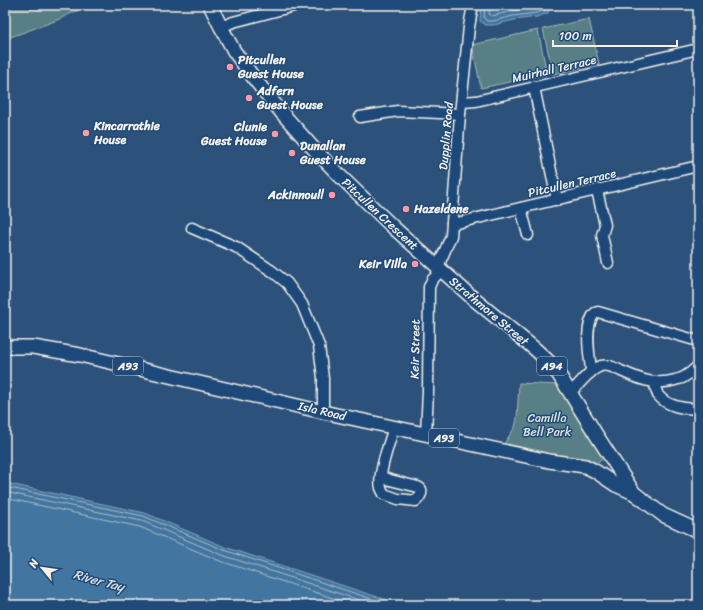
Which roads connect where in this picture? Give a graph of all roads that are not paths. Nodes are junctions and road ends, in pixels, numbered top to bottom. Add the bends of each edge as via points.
1 (210, 5) edge
2 (298, 5) edge
3 (472, 5) edge
4 (221, 27) junction
5 (698, 49) edge
6 (534, 87) junction
7 (462, 102) junction
8 (460, 114) junction
9 (360, 117) dead end
10 (698, 166) edge
11 (597, 190) junction
12 (557, 200) junction
13 (521, 208) junction
14 (452, 223) junction
15 (192, 228) dead end
16 (528, 234) dead end
17 (608, 263) dead end
18 (438, 267) junction
19 (698, 340) edge
20 (5, 347) edge
21 (698, 366) edge
22 (590, 373) junction
23 (655, 382) junction
24 (570, 392) junction
25 (698, 408) edge
26 (323, 412) junction
27 (394, 427) junction
28 (426, 434) junction
29 (381, 477) dead end
30 (634, 493) junction
31 (698, 531) edge

1 - 4 main road, Pitcullen Crescent / A94
2 - 4 street
3 - 7 street, Dupplin Road
4 - 18 main road, Pitcullen Crescent / A94 via 256,81 287,119 341,177
5 - 6 street, Muirhall Terrace
6 - 7 street, Muirhall Terrace
6 - 12 street
7 - 8 street, Dupplin Road
8 - 9 street via 398,111
8 - 14 street, Dupplin Road
10 - 11 street, Pitcullen Terrace
11 - 12 street, Pitcullen Terrace
11 - 17 street via 605,224 602,235
12 - 13 street, Pitcullen Terrace
13 - 14 street, Pitcullen Terrace
13 - 16 street
14 - 18 street, Dupplin Road via 451,236
15 - 26 street via 236,247 272,271 287,283 302,304 319,346 323,378
18 - 24 main road, Strathmore Street / A94 via 548,361
18 - 28 street, Keir Street via 437,275 429,287
19 - 22 street via 598,312 591,319 589,326
20 - 26 main road, Isla Road / A93 via 32,347 80,355
21 - 23 street via 683,378
22 - 23 street via 605,366
22 - 24 street
23 - 25 street via 659,396 667,403 683,408
24 - 30 main road, Strathmore Street / A94
26 - 27 main road, Isla Road / A93
27 - 28 main road, Isla Road / A93
27 - 29 street
28 - 30 main road, Isla Road / A93 via 585,466
30 - 31 main road, A93 via 664,515

